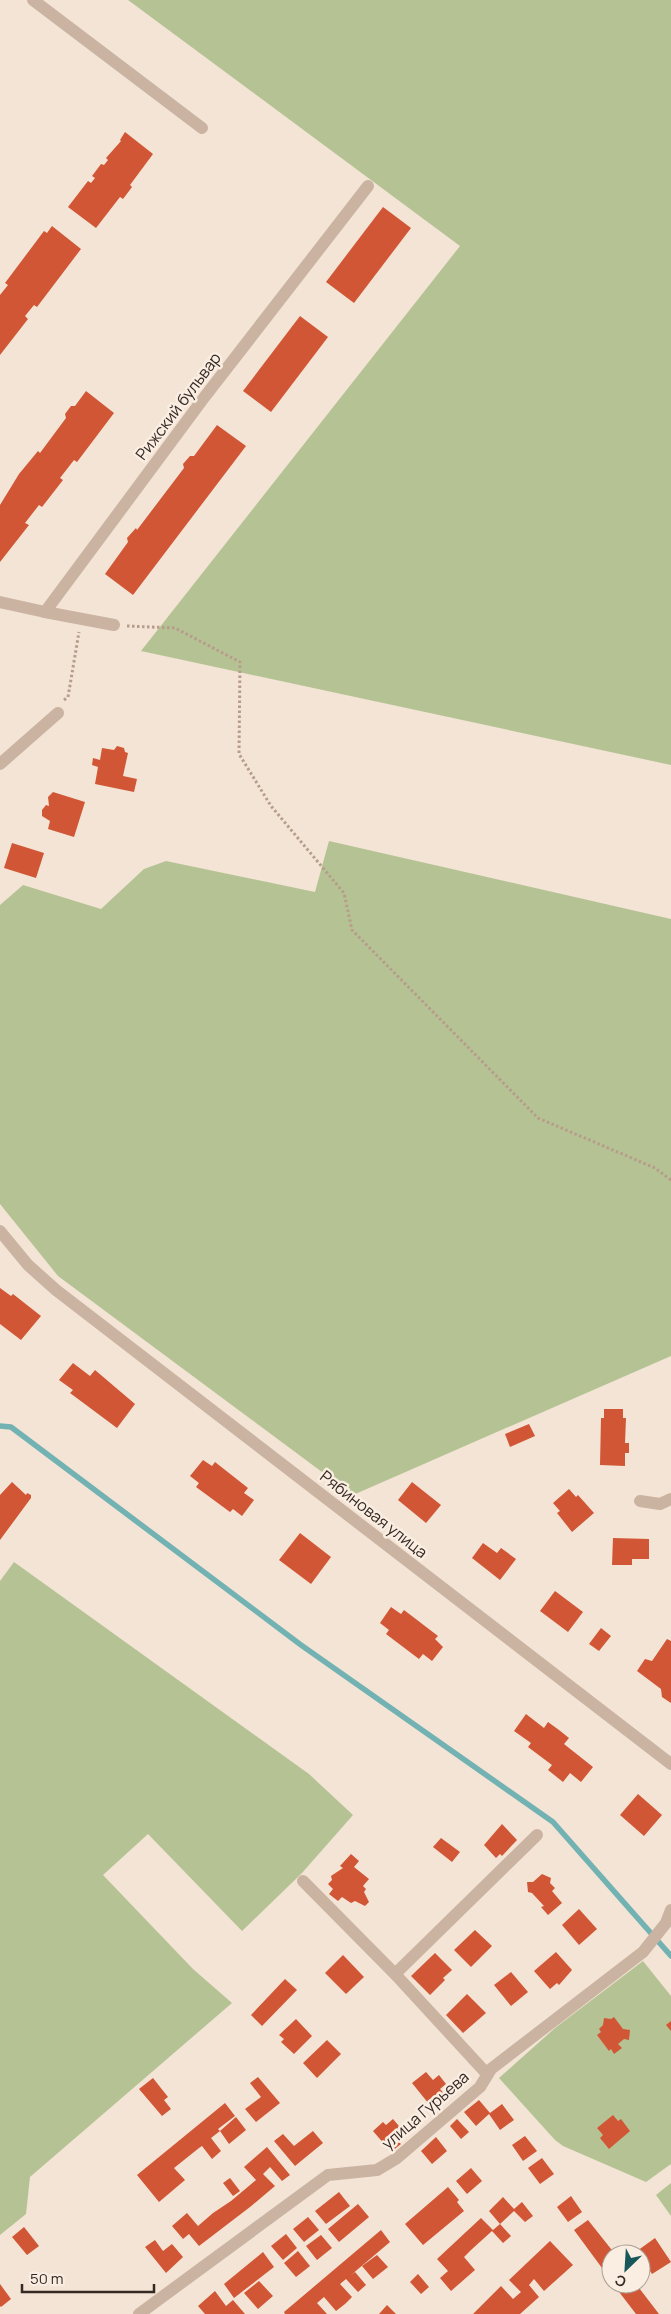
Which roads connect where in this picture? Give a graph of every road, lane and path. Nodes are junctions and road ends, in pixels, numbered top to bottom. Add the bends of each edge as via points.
1 (34, 0) edge
2 (202, 128) dead end
3 (368, 186) dead end
4 (0, 602) edge
5 (45, 612) junction
6 (81, 619) junction
7 (114, 625) joint
8 (60, 708) joint
9 (0, 764) edge
10 (671, 1180) edge
11 (0, 1231) edge
12 (671, 1499) edge
13 (640, 1502) dead end
14 (671, 1764) edge
15 (537, 1835) dead end
16 (303, 1881) dead end
17 (671, 1910) edge
18 (395, 1974) junction
19 (487, 2074) junction
20 (139, 2314) edge

1 - 2 street
3 - 5 street, Рижский бульвар
4 - 5 street
5 - 6 street
6 - 7 street
6 - 8 path via 68,697
7 - 10 path via 175,628 240,662 239,754 271,806 344,893 352,930 538,1118 655,1168
8 - 9 street
11 - 14 street, Рябиновая улица via 28,1265 56,1290
12 - 13 street via 660,1504
15 - 18 street
16 - 18 street
17 - 19 street, улица Гурьева via 643,1952
18 - 19 street
19 - 20 street, улица Гурьева via 480,2086 397,2158 377,2170 328,2174

